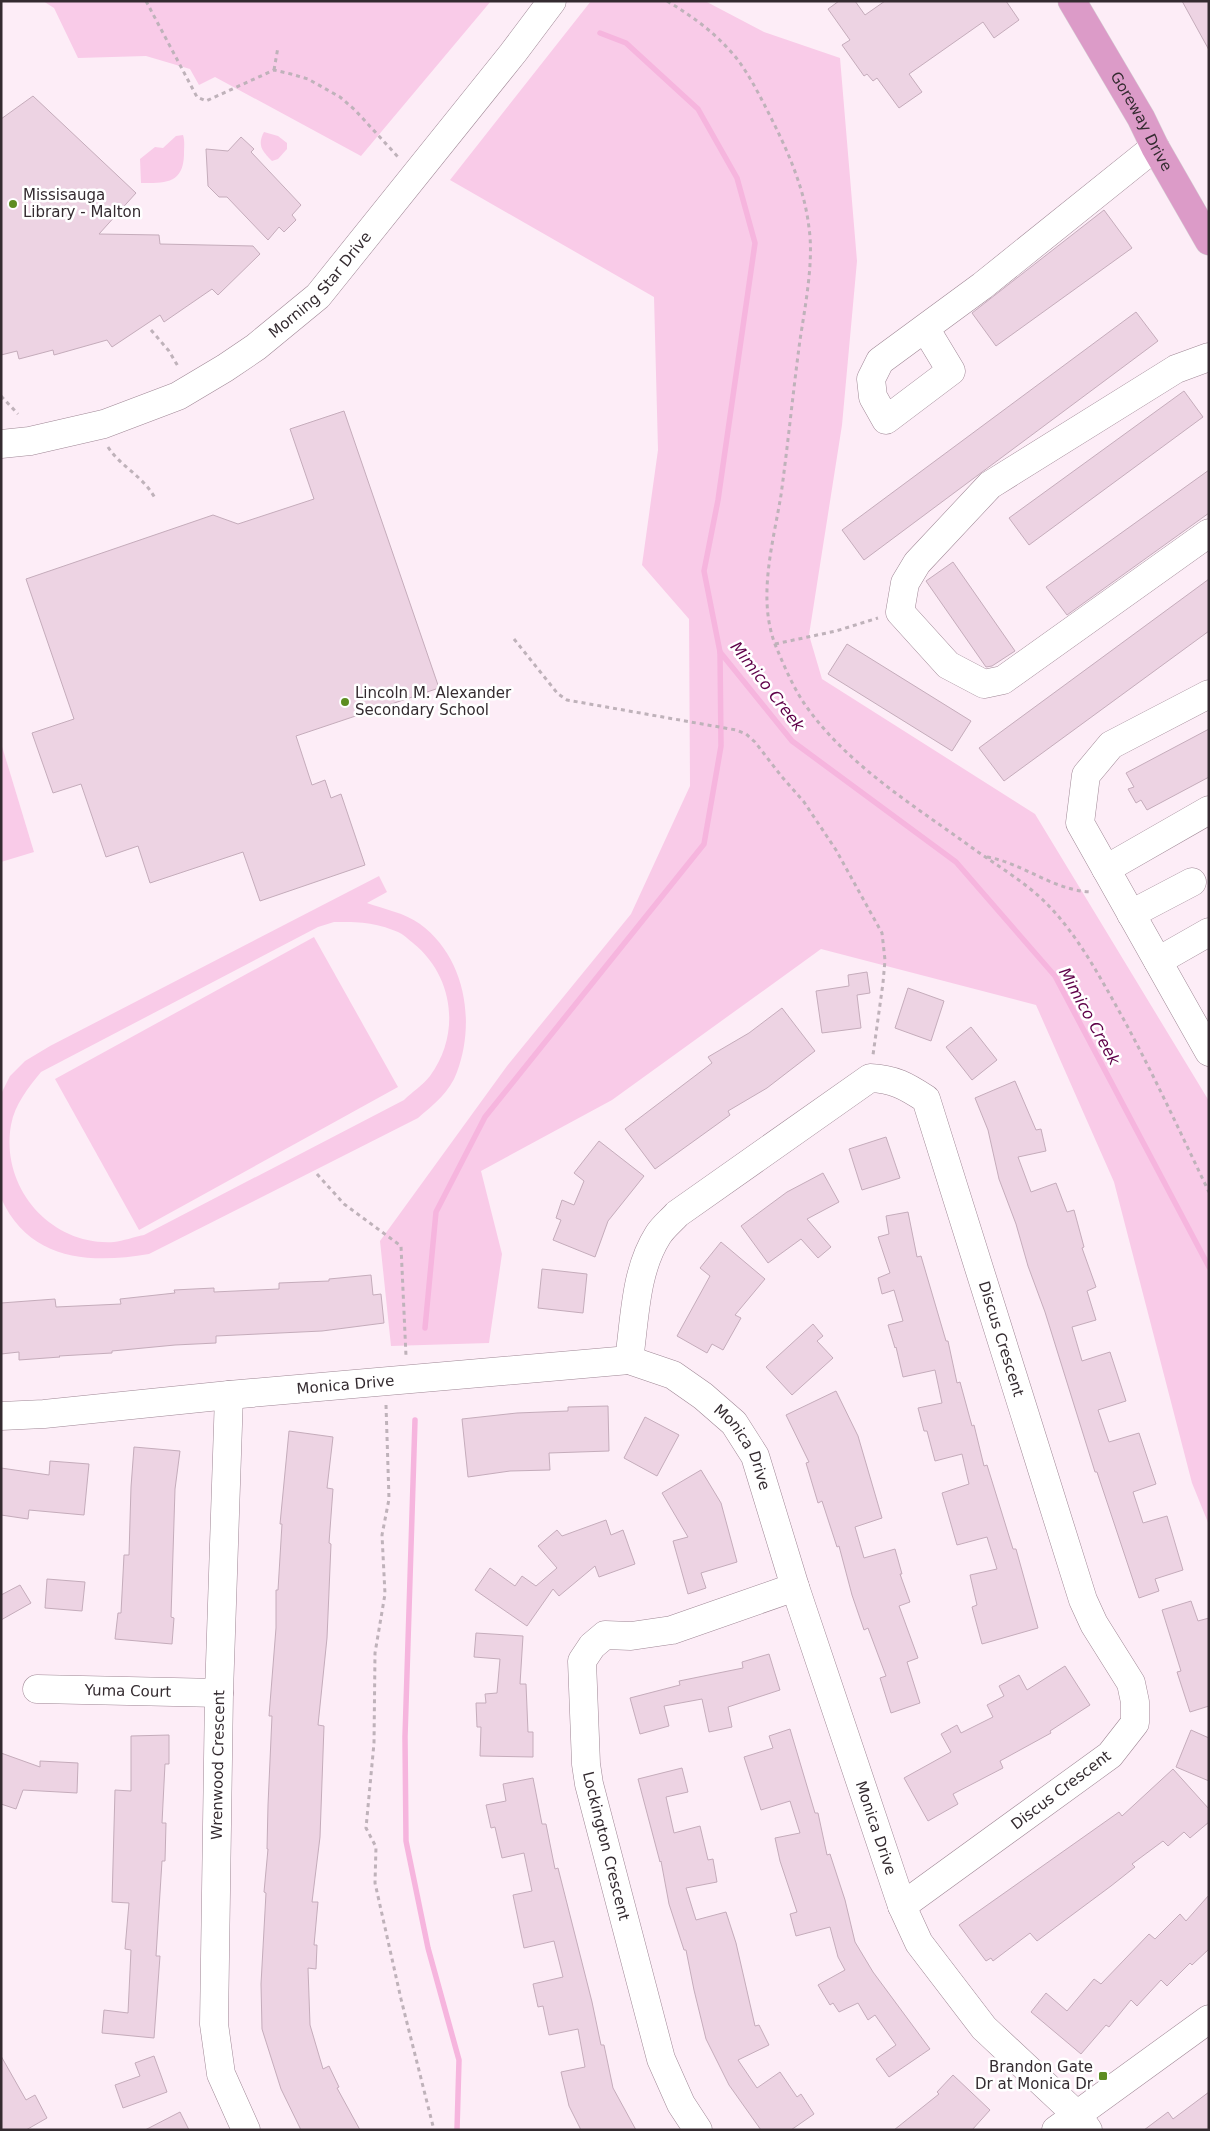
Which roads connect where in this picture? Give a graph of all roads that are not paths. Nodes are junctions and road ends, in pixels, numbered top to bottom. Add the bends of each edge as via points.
1 (552, 1) edge
2 (1072, 1) edge
3 (1155, 147) junction
4 (1209, 241) edge
5 (925, 328) dead end
6 (1209, 357) edge
7 (1, 444) edge
8 (1209, 534) edge
9 (1209, 694) edge
10 (1209, 810) edge
11 (1112, 879) junction
12 (1192, 882) dead end
13 (1131, 914) junction
14 (1209, 932) edge
15 (1158, 961) junction
16 (1209, 1052) edge
17 (629, 1360) junction
18 (229, 1395) junction
19 (1, 1416) edge
20 (795, 1587) junction
21 (37, 1689) dead end
22 (219, 1693) junction
23 (902, 1906) junction
24 (1209, 2019) edge
25 (1073, 2125) edge
26 (246, 2130) edge
27 (698, 2130) edge

1 - 7 street, Morning Star Drive via 318,296 256,347 178,396 97,426
2 - 3 main road, Goreway Drive
3 - 4 main road, Goreway Drive
3 - 5 street
6 - 8 street via 1176,369 990,484 917,563 905,583 900,612 948,665 984,684 1003,680
9 - 11 street via 1111,745 1086,775 1080,824
10 - 11 street
11 - 13 street
12 - 13 street
13 - 15 street
14 - 15 street
15 - 16 street
17 - 18 street, Monica Drive
17 - 20 street, Monica Drive via 673,1375 734,1423 755,1456
17 - 23 street, Discus Crescent via 640,1282 647,1257 659,1233 677,1214 870,1078 884,1078 903,1084 926,1099 1082,1600 1131,1683 1135,1723 1110,1755
18 - 19 street, Monica Drive
18 - 22 street, Wrenwood Crescent
20 - 23 street, Monica Drive
20 - 27 street, Lockington Crescent via 672,1630 631,1636 605,1635 582,1661 589,1784 661,2059 681,2104
21 - 22 street, Yuma Court
22 - 26 street, Wrenwood Crescent via 214,2024 221,2074
23 - 25 street, Monica Drive via 919,1944 984,2028
24 - 25 street

